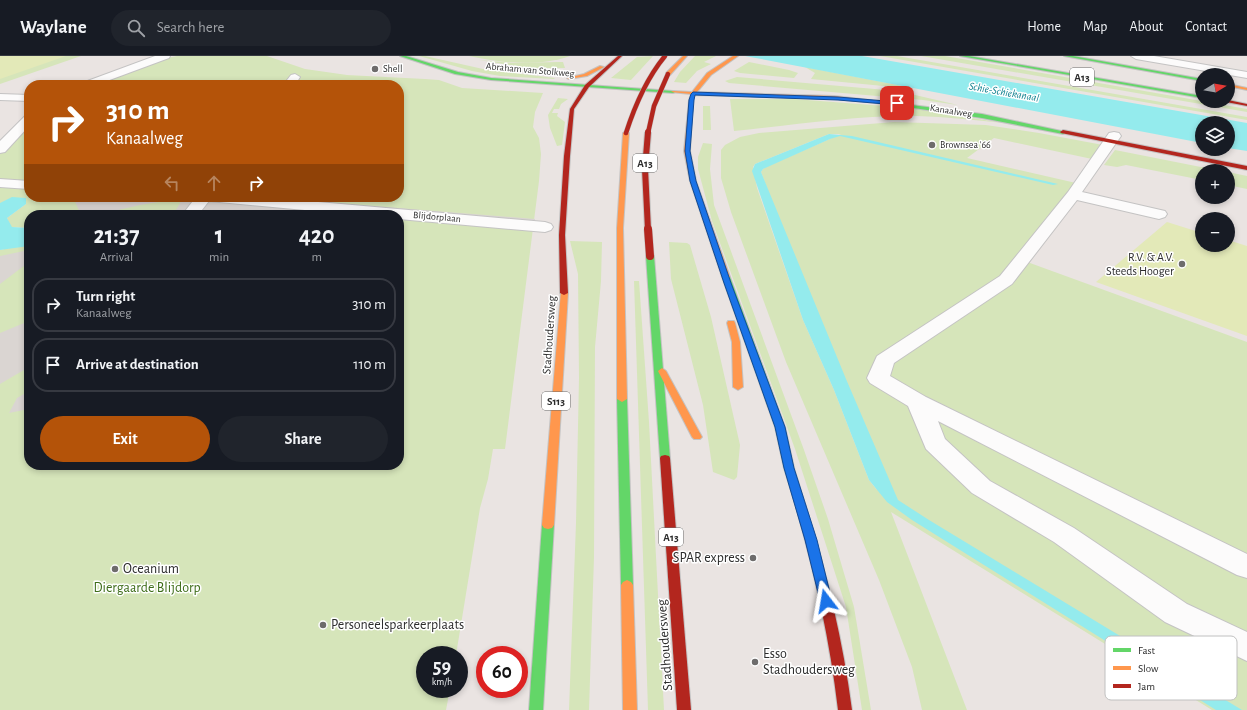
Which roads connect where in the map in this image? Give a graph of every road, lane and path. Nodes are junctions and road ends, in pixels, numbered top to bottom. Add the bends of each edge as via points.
1 (164, 56) edge
2 (402, 56) edge
3 (620, 56) edge
4 (665, 56) edge
5 (685, 56) edge
6 (736, 56) edge
7 (962, 56) edge
8 (1008, 56) edge
9 (1066, 56) edge
10 (1091, 56) edge
11 (1108, 56) edge
12 (1136, 56) edge
13 (1057, 60) dead end
14 (610, 63) junction
15 (1195, 71) edge
16 (520, 72) dead end
17 (1195, 75) edge
18 (1247, 75) edge
19 (569, 78) junction
20 (1235, 78) edge
21 (1195, 79) edge
22 (99, 80) edge
23 (1162, 80) junction
24 (1247, 80) edge
25 (1235, 81) edge
26 (590, 82) junction
27 (1247, 84) edge
28 (698, 85) junction
29 (1195, 86) edge
30 (1235, 86) edge
31 (1247, 88) edge
32 (1235, 93) edge
33 (693, 94) junction
34 (1247, 95) edge
35 (0, 97) edge
36 (1195, 97) edge
37 (24, 98) edge
38 (1235, 103) edge
39 (1247, 105) edge
40 (24, 124) edge
41 (1112, 139) junction
42 (0, 149) edge
43 (1247, 164) edge
44 (1247, 168) edge
45 (0, 183) edge
46 (24, 185) edge
47 (1073, 194) junction
48 (200, 202) edge
49 (272, 202) edge
50 (297, 204) junction
51 (194, 210) edge
52 (283, 210) edge
53 (362, 210) edge
54 (404, 214) edge
55 (1159, 214) dead end
56 (545, 227) dead end
57 (728, 283) junction
58 (658, 363) junction
59 (738, 387) dead end
60 (918, 402) junction
61 (697, 437) dead end
62 (1247, 567) edge
63 (1225, 636) edge
64 (1237, 641) edge
65 (1247, 646) edge
66 (536, 710) edge
67 (630, 710) edge
68 (684, 710) edge
69 (845, 710) edge

1 - 22 street
2 - 26 main road, Abraham van Stolkweg via 473,76
3 - 14 main road, Stadhoudersweg
4 - 67 main road, A13, bridge via 636,98 626,133 622,164 620,281
5 - 58 main road, A13, bridge via 668,74 660,88 653,105 647,133 645,185
6 - 28 main road via 709,72
7 - 36 main road, A13
8 - 23 main road
9 - 21 main road
10 - 17 main road
11 - 15 main road
12 - 18 street
13 - 23 main road
14 - 19 main road via 585,75
14 - 26 main road, Stadhoudersweg
16 - 19 main road, Abraham van Stolkweg
19 - 26 main road, Abraham van Stolkweg
20 - 24 main road
23 - 29 main road
25 - 27 main road
26 - 28 main road
26 - 33 main road
26 - 66 main road, Stadhoudersweg / S113 via 572,109 567,156 562,235 564,289
28 - 33 main road
28 - 41 main road, Kanaalweg via 878,95 986,110
30 - 31 main road
32 - 34 main road
33 - 41 main road, Kanaalweg via 838,98 881,102 982,116
33 - 57 main road via 687,151 693,181
35 - 37 street
38 - 39 main road
40 - 42 street
41 - 43 main road, Kanaalweg
41 - 44 main road, Kanaalweg
41 - 47 street
45 - 46 street
47 - 55 street
47 - 60 street via 1006,280 884,360 878,378
48 - 51 street
49 - 50 street, Blijdorplaan
50 - 52 street
50 - 53 street, Blijdorplaan
54 - 56 street, Blijdorplaan
57 - 59 main road via 727,304 736,342
57 - 69 main road via 780,427 789,468 811,540 830,616
58 - 61 main road, A13
58 - 68 main road, Stadhoudersweg / A13
60 - 62 street
60 - 63 street via 935,443 981,488 1064,535 1176,613
64 - 65 street

